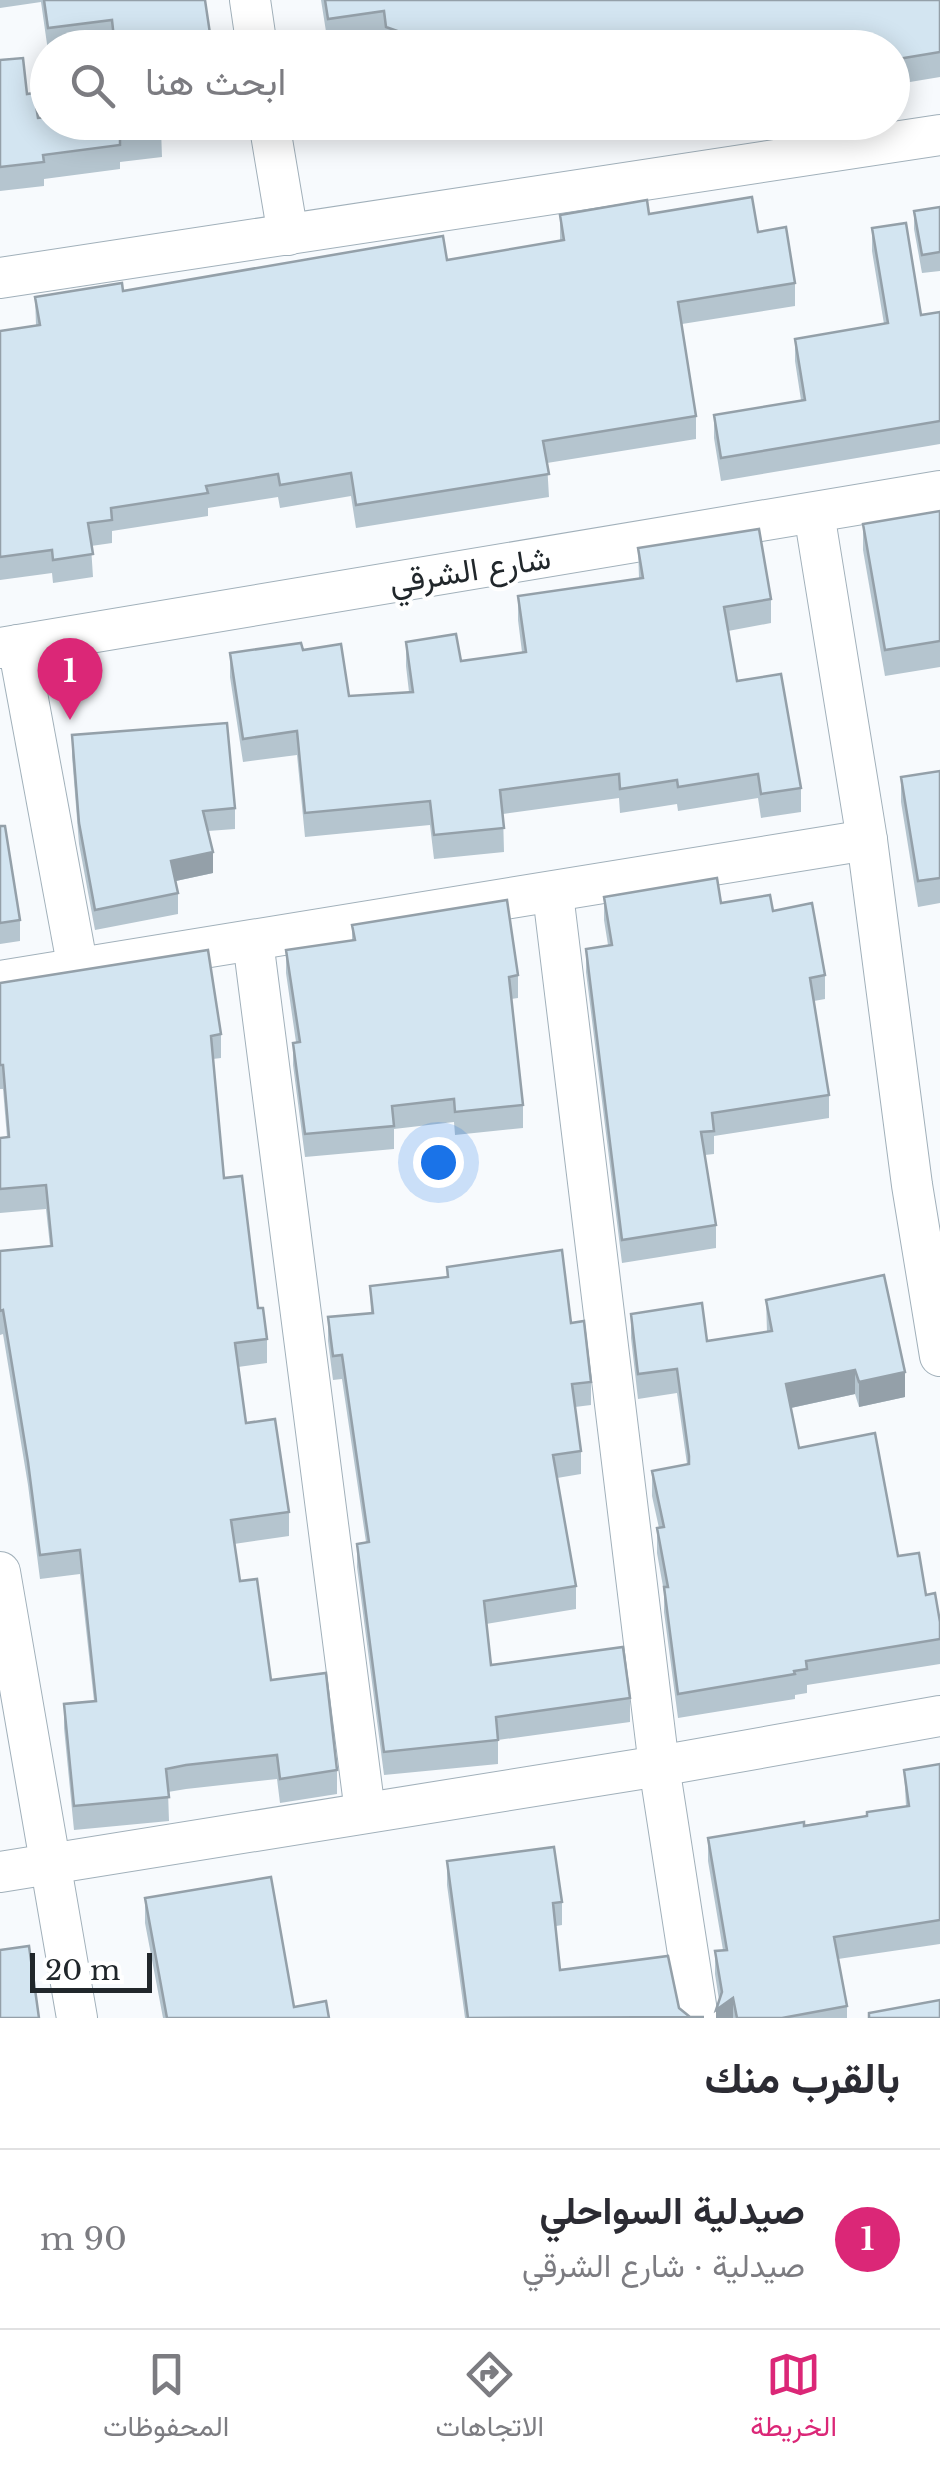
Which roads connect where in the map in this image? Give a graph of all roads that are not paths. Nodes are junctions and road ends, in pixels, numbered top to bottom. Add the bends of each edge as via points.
1 (250, 0) edge
2 (255, 30) edge
3 (940, 135) edge
4 (273, 140) edge
5 (907, 140) edge
6 (910, 140) edge
7 (288, 235) junction
8 (0, 278) edge
9 (940, 491) edge
10 (814, 513) junction
11 (9, 646) edge
12 (866, 840) junction
13 (553, 894) junction
14 (254, 941) junction
15 (78, 969) junction
16 (0, 981) edge
17 (926, 1182) edge
18 (940, 1356) edge
19 (0, 1572) edge
20 (940, 1716) edge
21 (659, 1766) junction
22 (365, 1812) junction
23 (52, 1863) junction
24 (0, 1872) edge
25 (77, 2018) edge
26 (698, 2018) edge

1 - 2 street
3 - 6 street
4 - 7 street
5 - 7 street
7 - 8 street
9 - 10 street, شارع الشرقي
10 - 11 street, شارع الشرقي
10 - 12 street
11 - 15 street
12 - 13 street
12 - 17 street
13 - 14 street
13 - 21 street
14 - 15 street
14 - 22 street
15 - 16 street
17 - 18 street
19 - 23 street
20 - 21 street
21 - 22 street
21 - 26 street
22 - 23 street
23 - 24 street
23 - 25 street

